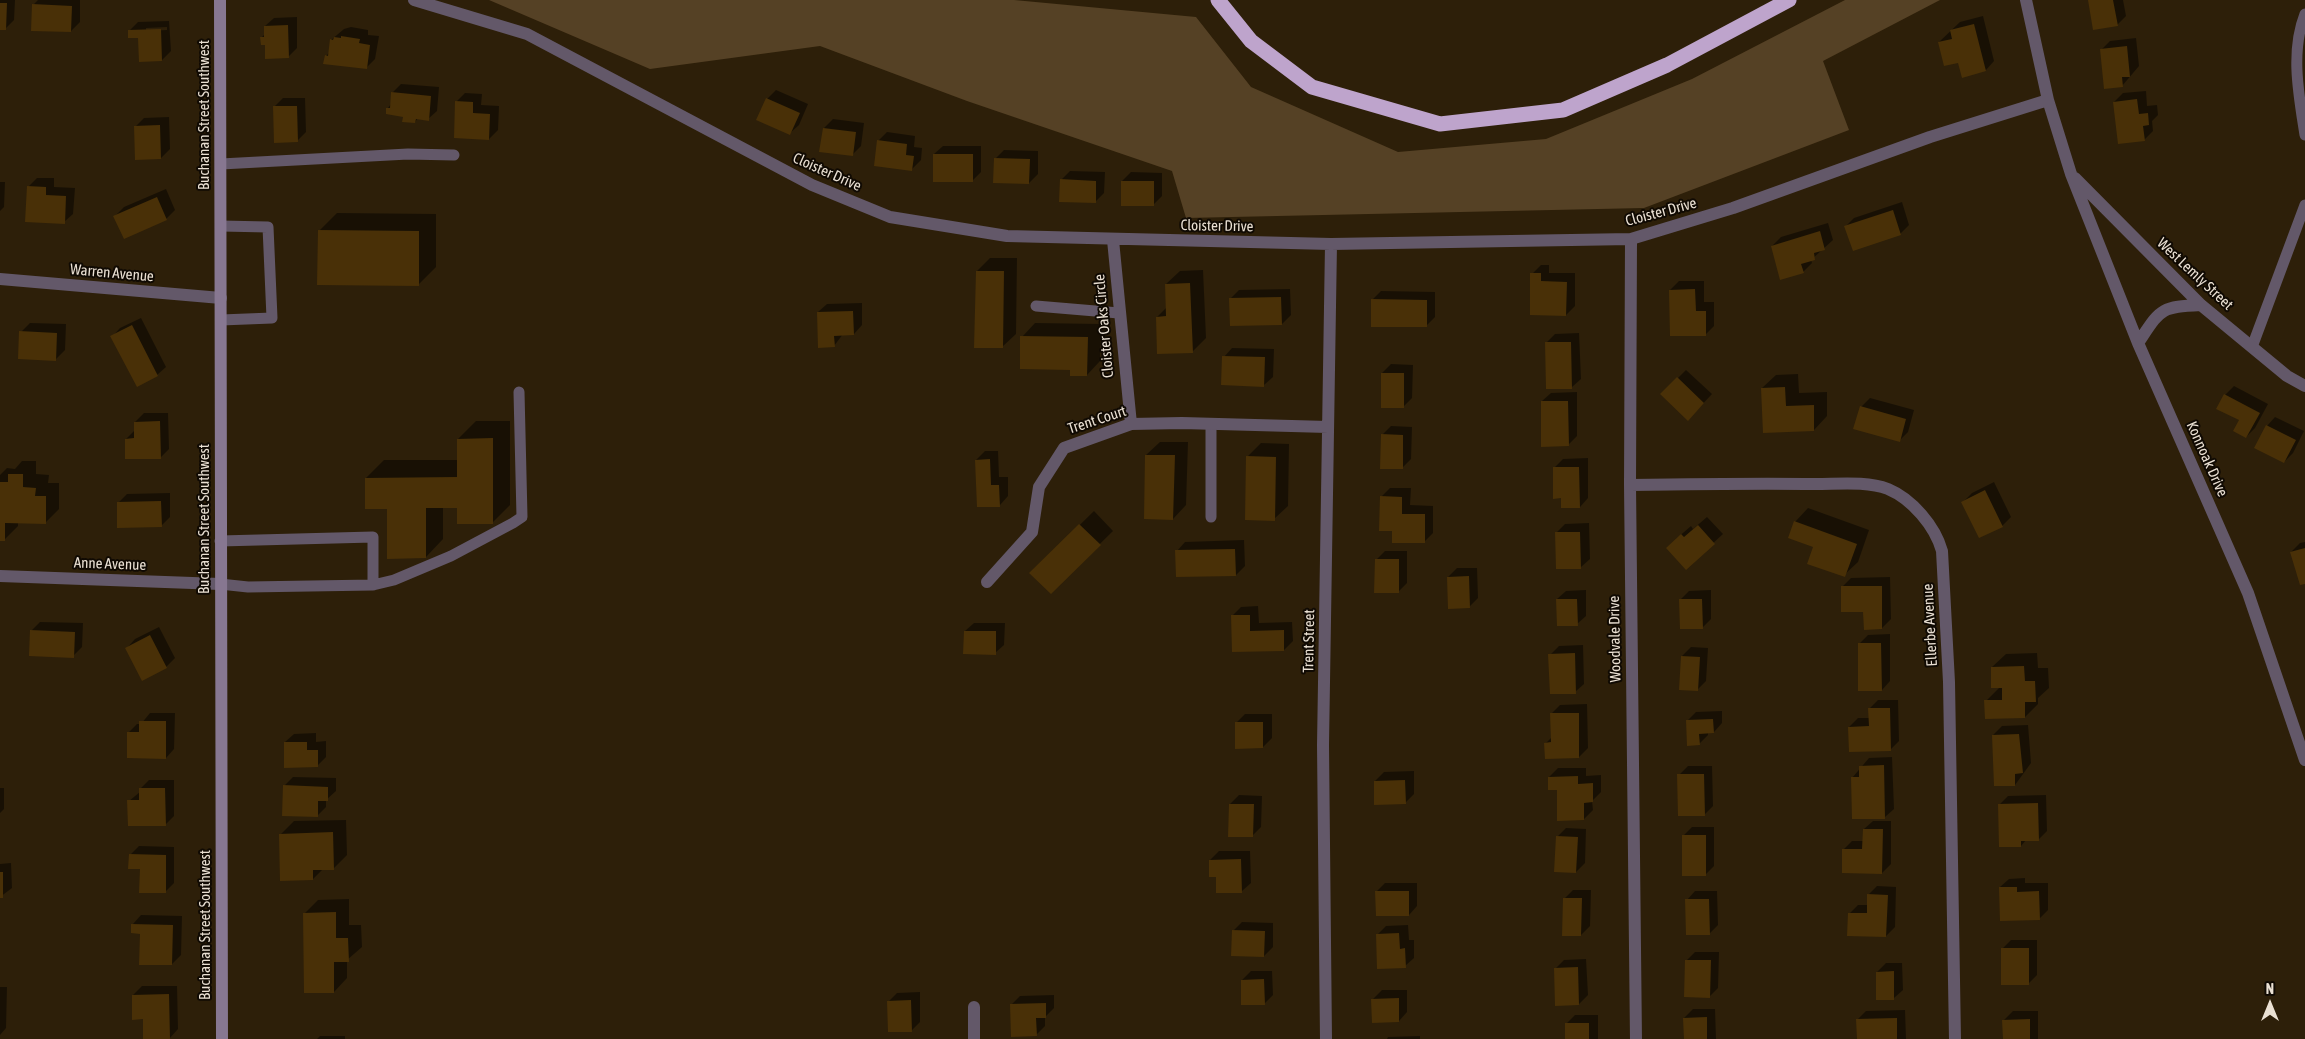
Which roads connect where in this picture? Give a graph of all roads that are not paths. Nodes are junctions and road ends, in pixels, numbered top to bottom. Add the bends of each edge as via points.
1 (220, 0) edge
2 (414, 0) edge
3 (1218, 0) edge
4 (1789, 0) edge
5 (2026, 0) edge
6 (2305, 14) edge
7 (2048, 100) junction
8 (2305, 131) edge
9 (454, 155) dead end
10 (221, 164) junction
11 (2071, 174) junction
12 (2305, 205) edge
13 (221, 226) junction
14 (1631, 239) junction
15 (1113, 240) junction
16 (1331, 244) junction
17 (0, 279) edge
18 (221, 298) junction
19 (2201, 304) junction
20 (1036, 306) dead end
21 (1119, 313) junction
22 (221, 320) junction
23 (2138, 343) junction
24 (2252, 347) junction
25 (2305, 386) edge
26 (519, 392) dead end
27 (1131, 424) junction
28 (1211, 424) junction
29 (1328, 427) junction
30 (1630, 485) junction
31 (1211, 517) dead end
32 (220, 541) junction
33 (0, 576) edge
34 (987, 582) dead end
35 (220, 584) junction
36 (373, 585) junction
37 (2305, 760) edge
38 (974, 1007) dead end
39 (222, 1039) edge
40 (974, 1039) edge
41 (1326, 1039) edge
42 (1636, 1039) edge
43 (1955, 1039) edge

1 - 10 street, Buchanan Street Southwest
2 - 15 street, Cloister Drive via 527,34 812,185 890,217 1007,236
3 - 4 highway via 1251,41 1312,87 1440,124 1563,110 1667,65
5 - 7 street, Konnoak Drive
6 - 8 lane via 2299,30 2297,61
7 - 11 street, Konnoak Drive
7 - 14 street, Cloister Drive via 1930,137 1733,208
9 - 10 lane via 408,154
10 - 13 street, Buchanan Street Southwest
11 - 19 street, West Lemly Street
11 - 23 street, Konnoak Drive
12 - 24 lane
13 - 18 street, Buchanan Street Southwest
13 - 22 lane via 268,227 272,318
14 - 16 street, Cloister Drive
14 - 30 street, Woodvale Drive
15 - 16 street, Cloister Drive
15 - 21 street, Cloister Oaks Circle
16 - 29 street, Trent Street
17 - 18 street, Warren Avenue
18 - 22 street, Buchanan Street Southwest
19 - 23 street via 2176,306 2159,313
19 - 24 street, West Lemly Street
20 - 21 lane
21 - 27 street, Cloister Oaks Circle
22 - 32 street, Buchanan Street Southwest
23 - 37 street, Konnoak Drive via 2248,593
24 - 25 street, West Lemly Street via 2287,376
26 - 36 lane via 522,518 451,556 394,580
27 - 28 street, Trent Court
27 - 34 street, Trent Court via 1064,448 1039,487 1032,532
28 - 29 street, Trent Court
28 - 31 lane
29 - 41 street, Trent Street via 1323,745
30 - 42 street, Woodvale Drive
30 - 43 street, Ellerbe Avenue via 1828,484 1882,487 1904,499 1935,534 1942,551 1949,682
32 - 35 street, Buchanan Street Southwest
32 - 36 lane via 373,537
33 - 35 street, Anne Avenue
35 - 36 lane via 248,587
35 - 39 street, Buchanan Street Southwest
38 - 40 street

